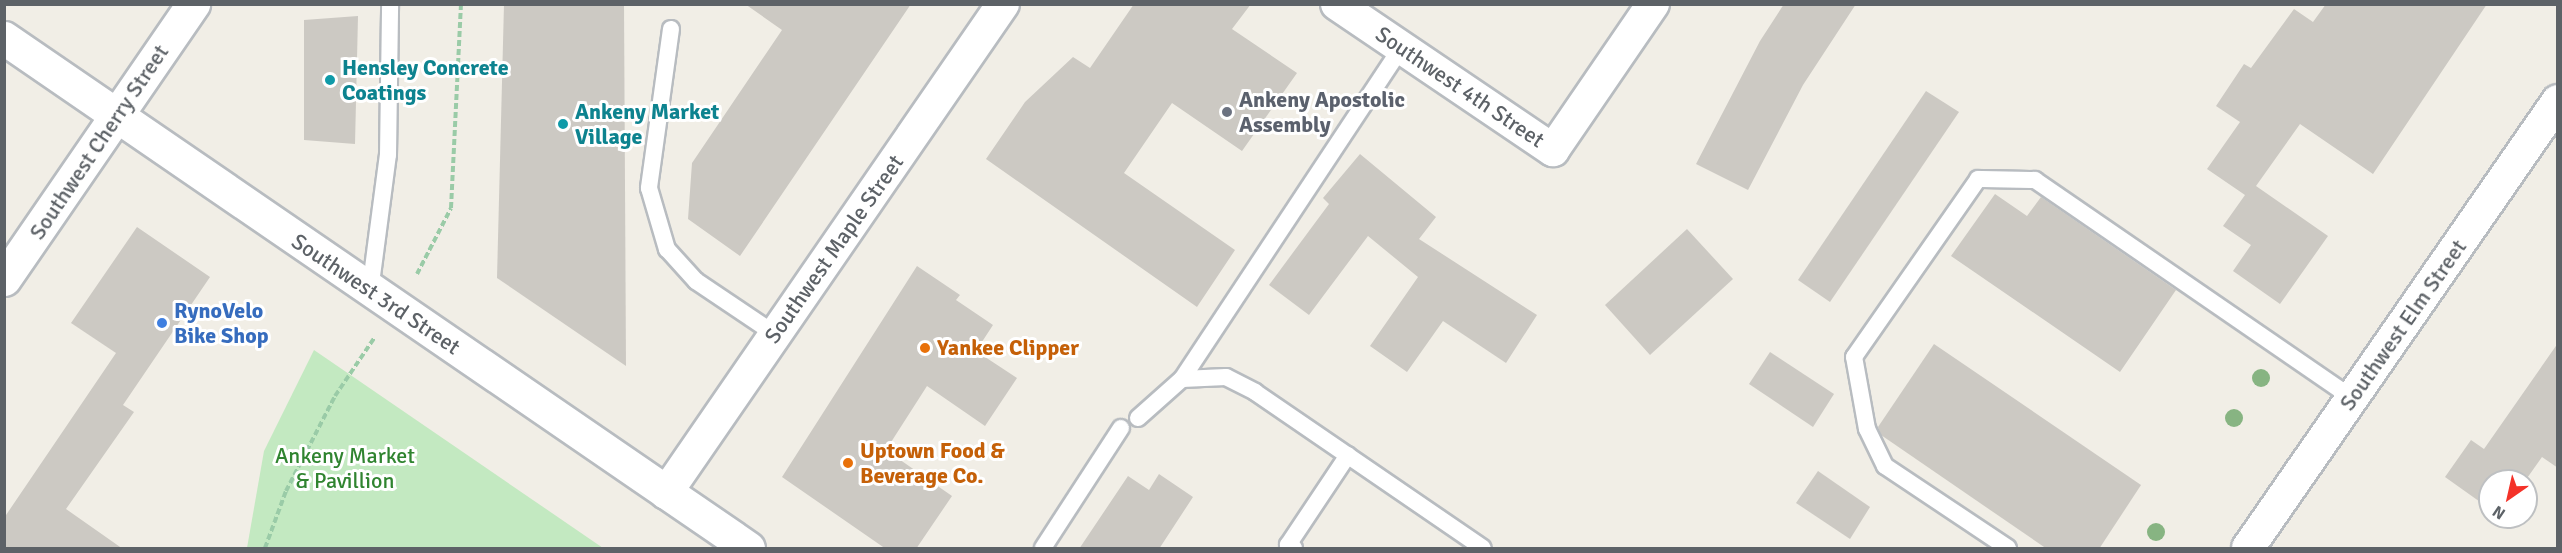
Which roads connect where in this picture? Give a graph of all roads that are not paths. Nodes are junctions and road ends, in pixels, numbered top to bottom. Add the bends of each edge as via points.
1 (193, 4) edge
2 (390, 4) edge
3 (1003, 4) edge
4 (1337, 4) edge
5 (1653, 4) edge
6 (671, 29) dead end
7 (4, 38) edge
8 (1401, 48) junction
9 (2558, 101) edge
10 (117, 115) junction
11 (4, 279) edge
12 (370, 291) junction
13 (775, 334) junction
14 (1182, 379) junction
15 (2352, 398) junction
16 (1138, 418) dead end
17 (1121, 428) dead end
18 (1348, 455) junction
19 (666, 493) junction
20 (748, 549) edge
21 (1044, 549) edge
22 (1294, 549) edge
23 (1483, 549) edge
24 (2008, 549) edge
25 (2248, 549) edge

1 - 10 street, Southwest Cherry Street
2 - 12 lane via 388,155
3 - 13 street, Southwest Maple Street
4 - 8 street, Southwest 4th Street
5 - 8 street, Southwest 4th Street via 1553,150
6 - 13 lane via 650,188 667,249 696,281
7 - 10 street, Southwest 3rd Street
8 - 14 lane
9 - 15 street, Southwest Elm Street
10 - 11 street, Southwest Cherry Street
10 - 12 street, Southwest 3rd Street
12 - 19 street, Southwest 3rd Street
13 - 19 street, Southwest Maple Street
14 - 16 lane
14 - 18 lane via 1226,377
15 - 24 lane via 2035,180 1977,179 1854,357 1868,429 1885,466
15 - 25 street, Southwest Elm Street
17 - 21 lane
18 - 22 lane via 1288,544
18 - 23 lane
19 - 20 street, Southwest 3rd Street

